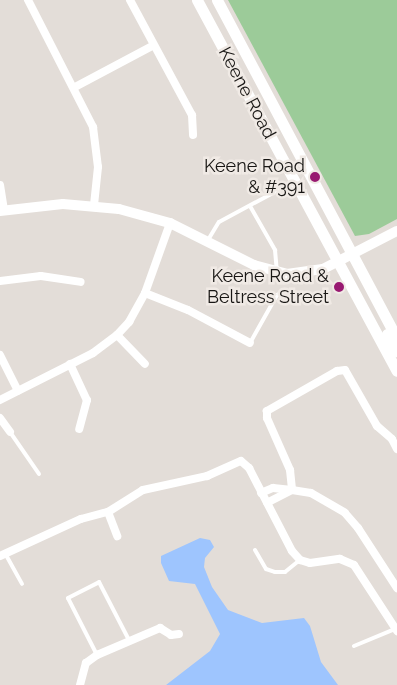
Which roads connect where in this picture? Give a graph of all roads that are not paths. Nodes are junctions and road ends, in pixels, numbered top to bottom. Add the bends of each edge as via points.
1 (28, 0) edge
2 (130, 0) edge
3 (196, 0) edge
4 (217, 0) edge
5 (154, 45) junction
6 (75, 88) junction
7 (255, 108) junction
8 (193, 135) dead end
9 (0, 185) edge
10 (284, 187) dead end
11 (94, 206) junction
12 (250, 206) junction
13 (2, 210) edge
14 (170, 223) junction
15 (397, 231) edge
16 (208, 240) junction
17 (352, 255) junction
18 (338, 262) junction
19 (278, 272) junction
20 (0, 281) edge
21 (81, 282) dead end
22 (145, 293) junction
23 (293, 297) dead end
24 (117, 336) junction
25 (397, 338) edge
26 (250, 343) joint
27 (397, 351) edge
28 (0, 355) edge
29 (70, 364) junction
30 (145, 364) dead end
31 (397, 371) edge
32 (18, 391) junction
33 (0, 400) edge
34 (0, 418) edge
35 (79, 429) dead end
36 (10, 432) joint
37 (397, 449) edge
38 (39, 474) dead end
39 (292, 490) junction
40 (262, 493) junction
41 (267, 503) junction
42 (108, 512) junction
43 (117, 536) dead end
44 (255, 550) dead end
45 (3, 556) edge
46 (300, 560) junction
47 (22, 584) dead end
48 (397, 588) edge
49 (396, 630) edge
50 (179, 634) dead end
51 (129, 640) junction
52 (354, 646) dead end
53 (97, 655) junction
54 (80, 685) edge

1 - 6 street
2 - 5 street
3 - 7 main road, Keene Road
4 - 17 main road, Keene Road
5 - 6 street
5 - 8 street via 192,115
6 - 11 street via 93,127 97,148
7 - 17 main road via 275,130 336,243
7 - 18 main road, Keene Road
9 - 13 street
10 - 12 lane
11 - 13 street via 47,205
11 - 14 street
12 - 16 lane via 219,222
12 - 19 lane via 275,250
14 - 16 street
14 - 22 street
15 - 17 street
16 - 19 street via 254,264
17 - 18 street
17 - 25 main road, Keene Road
18 - 19 street via 311,272
18 - 27 main road via 354,272
18 - 31 main road, Keene Road
20 - 21 street via 41,276
22 - 24 street
22 - 26 street via 188,310
23 - 26 lane via 283,292 277,295
24 - 29 street
24 - 30 street
28 - 32 street
29 - 32 street
29 - 35 street via 87,400
32 - 33 street
34 - 36 street
36 - 38 lane
37 - 39 street via 392,439 377,426 348,372 337,371 267,411 267,418 290,470
39 - 40 street via 273,488
39 - 41 street
39 - 48 street via 311,494 345,513
40 - 41 street
40 - 42 street via 241,462 207,476 156,486
41 - 46 street
42 - 43 street
42 - 45 street via 74,522
44 - 46 lane via 266,570 275,572 284,572
45 - 47 lane
46 - 49 street via 310,563 340,559 354,565
49 - 52 lane
50 - 51 street via 171,635 160,628
51 - 53 street
51 - 53 lane via 99,582 68,598
53 - 54 street via 86,663

